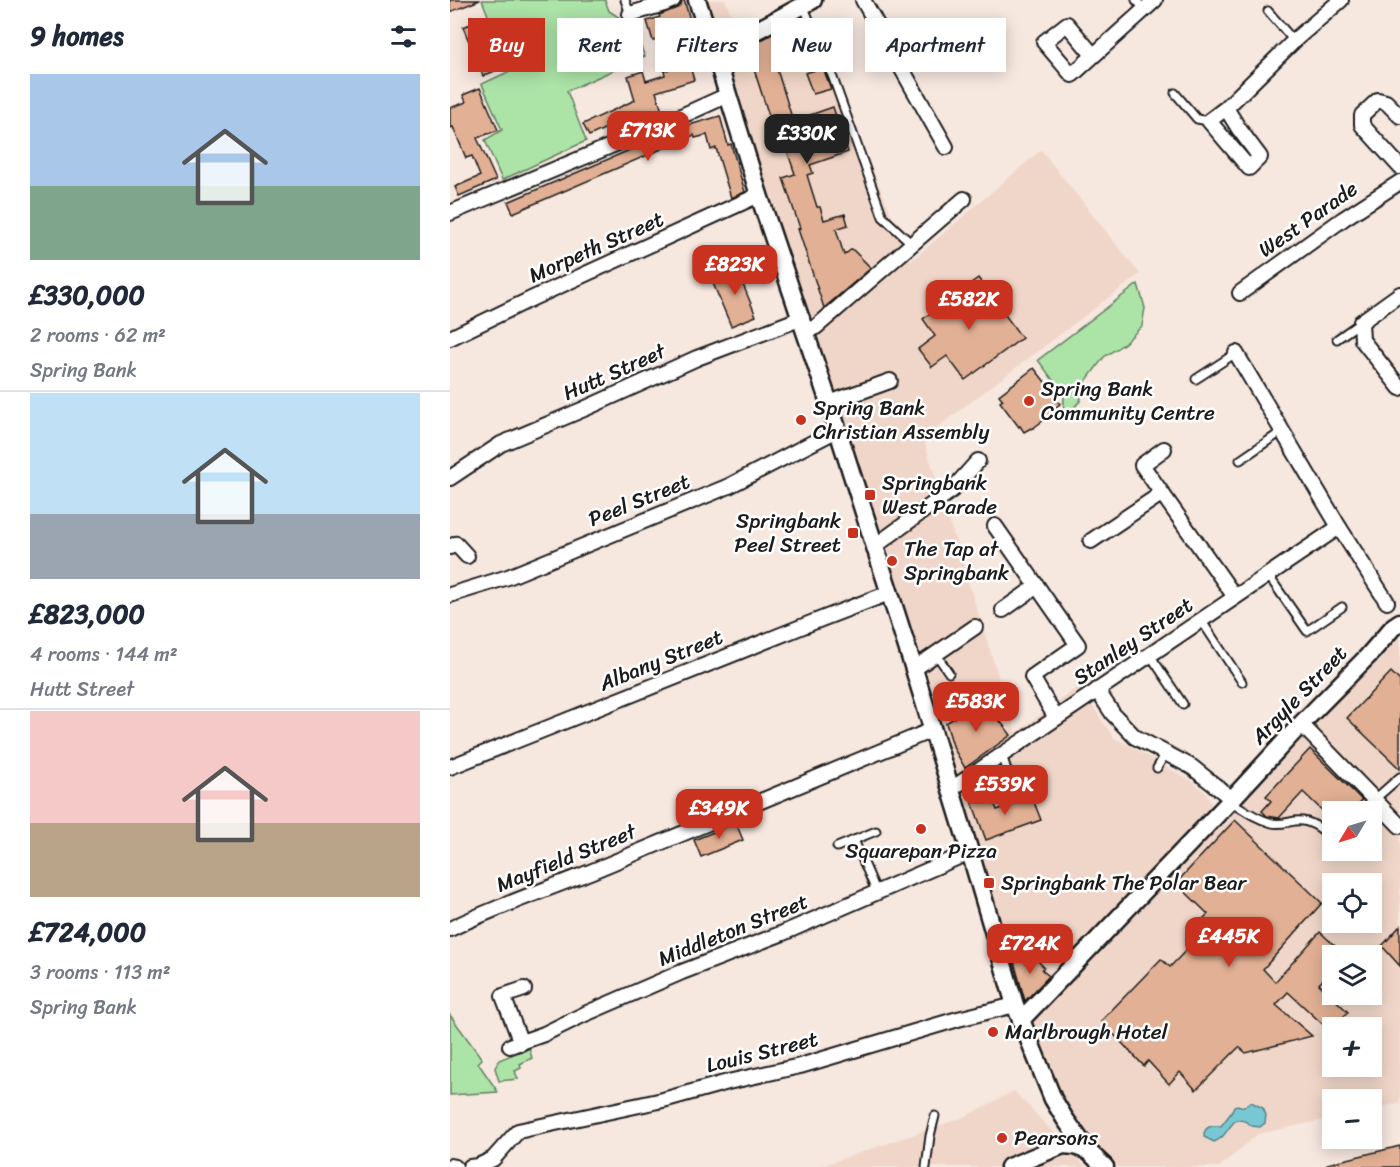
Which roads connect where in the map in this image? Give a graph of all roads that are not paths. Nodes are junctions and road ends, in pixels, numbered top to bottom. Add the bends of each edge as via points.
1 (625, 0) edge
2 (673, 0) edge
3 (697, 0) edge
4 (863, 0) edge
5 (1341, 0) edge
6 (808, 2) edge
7 (1145, 3) edge
8 (1268, 11) dead end
9 (630, 14) joint
10 (703, 18) edge
11 (759, 29) edge
12 (1294, 41) junction
13 (1093, 55) dead end
14 (721, 72) edge
15 (1174, 93) dead end
16 (728, 95) junction
17 (1226, 108) junction
18 (1400, 116) edge
19 (1209, 121) junction
20 (946, 147) dead end
21 (1400, 167) edge
22 (1400, 182) edge
23 (759, 195) junction
24 (964, 199) dead end
25 (450, 213) edge
26 (912, 244) junction
27 (1240, 292) dead end
28 (1400, 294) edge
29 (1361, 322) junction
30 (804, 324) junction
31 (450, 338) edge
32 (1337, 339) dead end
33 (1236, 353) joint
34 (1196, 379) dead end
35 (1397, 380) edge
36 (890, 381) dead end
37 (829, 403) junction
38 (837, 430) junction
39 (1281, 432) junction
40 (1164, 449) dead end
41 (1239, 460) dead end
42 (978, 461) dead end
43 (450, 478) edge
44 (1161, 494) junction
45 (995, 526) dead end
46 (1339, 527) junction
47 (1091, 541) dead end
48 (875, 546) junction
49 (450, 547) edge
50 (467, 556) dead end
51 (1268, 575) junction
52 (1037, 586) junction
53 (451, 592) edge
54 (889, 593) junction
55 (1235, 597) junction
56 (1387, 602) dead end
57 (1342, 607) dead end
58 (1003, 609) dead end
59 (1201, 620) junction
60 (975, 627) dead end
61 (1398, 628) edge
62 (936, 654) junction
63 (1150, 655) junction
64 (914, 669) junction
65 (949, 673) dead end
66 (1242, 682) dead end
67 (1097, 690) junction
68 (1183, 704) dead end
69 (1056, 718) junction
70 (1301, 724) junction
71 (932, 730) junction
72 (1166, 753) junction
73 (1002, 755) junction
74 (450, 767) edge
75 (1157, 768) dead end
76 (1008, 773) dead end
77 (1400, 777) edge
78 (950, 790) junction
79 (1375, 799) junction
80 (1231, 800) junction
81 (1400, 826) edge
82 (1322, 830) edge
83 (876, 831) dead end
84 (854, 840) junction
85 (837, 847) dead end
86 (970, 852) junction
87 (877, 893) junction
88 (450, 929) edge
89 (524, 989) dead end
90 (1018, 1013) junction
91 (935, 1116) dead end
92 (1065, 1119) junction
93 (1063, 1145) junction
94 (1088, 1151) junction
95 (450, 1166) edge
96 (455, 1167) edge
97 (470, 1167) edge
98 (926, 1167) edge
99 (1009, 1167) edge
100 (1106, 1167) edge

1 - 9 lane
2 - 9 street
3 - 10 street
4 - 20 street
5 - 12 street
6 - 11 street
6 - 26 lane via 883,217
7 - 13 street
8 - 12 lane
12 - 17 street
14 - 16 street
15 - 19 lane via 1197,119
16 - 23 street
16 - 25 street
17 - 19 street
17 - 19 street via 1260,157 1249,168
18 - 21 street via 1386,102 1378,100 1362,115 1362,125
22 - 27 street, West Parade
23 - 30 street
23 - 31 street, Morpeth Street
24 - 26 street, Hutt Street
26 - 30 street, Hutt Street via 816,327
28 - 29 street
29 - 32 lane
29 - 35 street via 1362,340
30 - 37 street
30 - 43 street, Hutt Street via 697,358 501,444
33 - 34 lane
33 - 39 street
36 - 37 street
37 - 38 street
38 - 48 street
38 - 53 street, Peel Street via 729,486 508,577
39 - 41 lane
39 - 46 street
40 - 44 street via 1142,465
42 - 48 street via 952,490
44 - 47 street
44 - 55 street
45 - 52 street
46 - 51 street, Stanley Street
46 - 56 street
48 - 54 street
49 - 50 street via 456,544
51 - 55 street, Stanley Street
51 - 57 lane via 1307,632
52 - 58 street
52 - 69 street via 1078,645 1032,677
54 - 64 street
54 - 74 street, Albany Street
55 - 59 street, Stanley Street
59 - 63 street, Stanley Street
59 - 66 lane
60 - 62 street
61 - 70 street, Argyle Street
62 - 64 street
62 - 65 lane
63 - 67 street, Stanley Street
63 - 68 lane
64 - 71 street
67 - 69 street, Stanley Street
67 - 72 street via 1135,737
69 - 73 street, Stanley Street
70 - 79 street
70 - 80 street, Argyle Street
71 - 78 street
71 - 88 street, Mayfield Street
72 - 75 lane
72 - 80 street via 1192,767
73 - 76 lane
73 - 78 street, Stanley Street
77 - 79 lane
78 - 86 street
79 - 81 street
80 - 82 lane via 1253,816 1272,823 1298,820
80 - 90 street, Argyle Street
83 - 84 lane
84 - 85 lane
84 - 87 lane
86 - 87 street, Middleton Street
86 - 90 street
87 - 89 street, Middleton Street via 516,1045 503,996
90 - 92 street
90 - 97 street, Louis Street via 958,1019 800,1066 518,1131 493,1159
91 - 98 lane
92 - 93 street via 1068,1137
92 - 94 street
93 - 94 street
93 - 99 street
94 - 100 street
95 - 96 street

